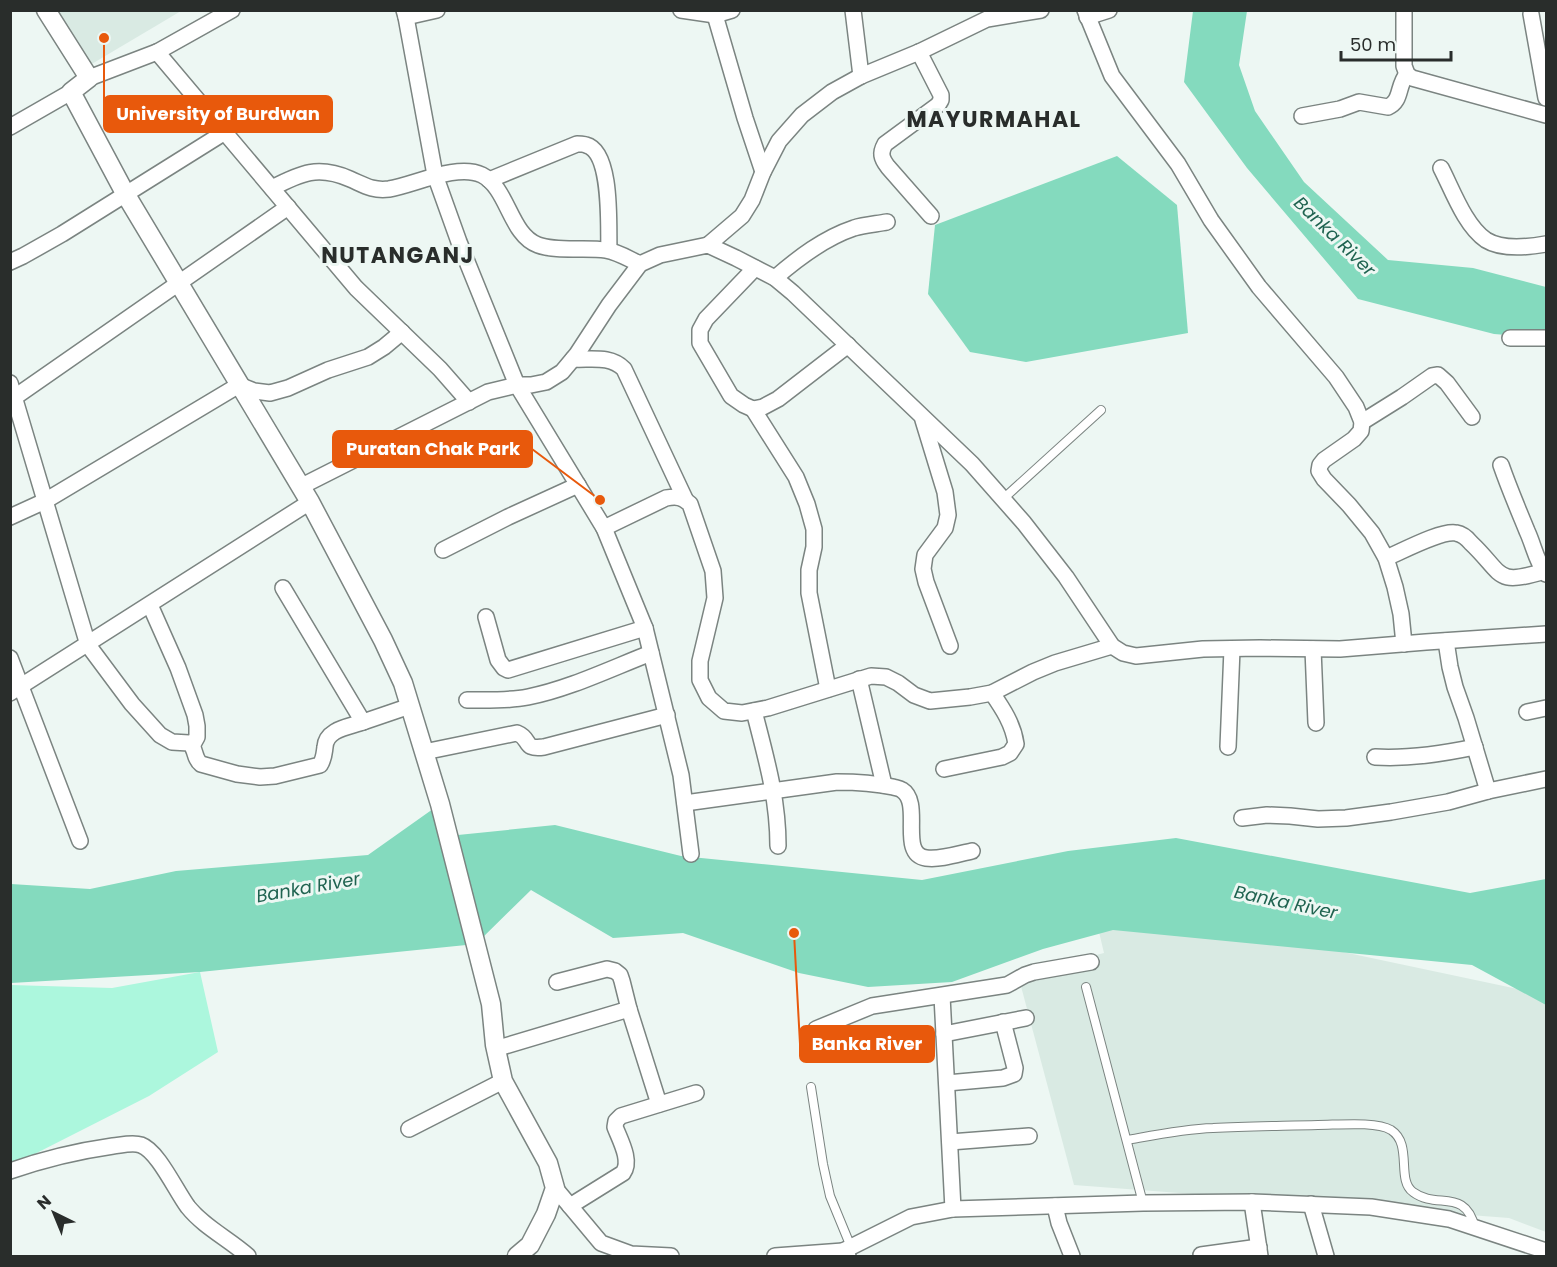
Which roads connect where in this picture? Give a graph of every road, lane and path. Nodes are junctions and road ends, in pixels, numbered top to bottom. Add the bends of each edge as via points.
1 (46, 10) edge
2 (232, 10) edge
3 (437, 10) edge
4 (681, 10) edge
5 (732, 10) edge
6 (853, 10) edge
7 (1041, 10) edge
8 (1109, 10) edge
9 (1404, 10) edge
10 (405, 14) edge
11 (1086, 14) edge
12 (1531, 14) dead end
13 (715, 15) junction
14 (985, 15) edge
15 (157, 52) junction
16 (919, 52) junction
17 (1407, 74) junction
18 (861, 76) junction
19 (89, 78) junction
20 (71, 92) junction
21 (1546, 98) edge
22 (1546, 115) edge
23 (1302, 116) dead end
24 (10, 128) edge
25 (225, 132) junction
26 (1441, 168) dead end
27 (763, 172) junction
28 (435, 175) junction
29 (489, 180) junction
30 (272, 188) junction
31 (126, 195) junction
32 (288, 207) junction
33 (931, 216) dead end
34 (887, 222) dead end
35 (1546, 244) edge
36 (708, 245) junction
37 (609, 250) junction
38 (10, 262) edge
39 (640, 264) junction
40 (755, 268) junction
41 (775, 278) junction
42 (178, 283) junction
43 (402, 332) junction
44 (1510, 338) dead end
45 (1546, 338) edge
46 (848, 345) junction
47 (573, 359) junction
48 (239, 385) junction
49 (517, 385) junction
50 (12, 393) edge
51 (469, 402) junction
52 (753, 409) junction
53 (1101, 410) dead end
54 (922, 417) junction
55 (1472, 417) dead end
56 (1362, 422) junction
57 (1501, 465) dead end
58 (578, 485) junction
59 (305, 494) junction
60 (685, 499) junction
61 (1003, 500) junction
62 (45, 501) junction
63 (10, 517) edge
64 (604, 528) junction
65 (443, 550) dead end
66 (1386, 558) junction
67 (1545, 573) edge
68 (283, 588) dead end
69 (150, 605) junction
70 (486, 618) dead end
71 (645, 628) junction
72 (1546, 634) edge
73 (1446, 641) junction
74 (1404, 644) junction
75 (88, 645) junction
76 (950, 646) dead end
77 (1112, 646) junction
78 (1232, 648) junction
79 (1313, 649) junction
80 (651, 653) junction
81 (10, 658) edge
82 (859, 680) junction
83 (828, 689) junction
84 (16, 690) edge
85 (992, 693) junction
86 (467, 700) dead end
87 (410, 706) junction
88 (1546, 708) edge
89 (754, 711) junction
90 (1527, 712) dead end
91 (667, 715) junction
92 (363, 722) junction
93 (1317, 723) dead end
94 (192, 746) junction
95 (1228, 747) dead end
96 (1475, 747) junction
97 (424, 752) junction
98 (1375, 757) dead end
99 (944, 769) dead end
100 (1546, 779) edge
101 (885, 785) junction
102 (774, 791) junction
103 (1488, 791) junction
104 (685, 803) junction
105 (1242, 818) dead end
106 (80, 841) dead end
107 (778, 846) dead end
108 (972, 851) dead end
109 (692, 854) dead end
110 (1091, 962) dead end
111 (557, 982) dead end
112 (1086, 987) dead end
113 (942, 996) junction
114 (629, 1010) junction
115 (1026, 1018) dead end
116 (1003, 1022) junction
117 (816, 1029) dead end
118 (944, 1034) junction
119 (495, 1049) junction
120 (503, 1081) junction
121 (947, 1083) junction
122 (811, 1088) dead end
123 (696, 1094) dead end
124 (659, 1104) junction
125 (409, 1129) dead end
126 (1029, 1136) dead end
127 (1127, 1140) junction
128 (950, 1142) junction
129 (10, 1171) edge
130 (555, 1188) junction
131 (1252, 1202) junction
132 (1143, 1203) junction
133 (1311, 1204) junction
134 (570, 1206) junction
135 (1055, 1206) junction
136 (953, 1209) junction
137 (1475, 1228) junction
138 (1546, 1251) edge
139 (848, 1252) edge
140 (1260, 1252) edge
141 (527, 1253) edge
142 (631, 1255) edge
143 (1201, 1255) edge
144 (248, 1257) edge
145 (671, 1257) edge
146 (776, 1257) edge
147 (1072, 1257) edge
148 (1326, 1257) edge

1 - 19 street
2 - 15 street
3 - 10 street
4 - 13 street
5 - 13 street
6 - 18 street
7 - 14 street
8 - 11 street
9 - 17 street
10 - 28 street
11 - 56 street via 1112,76 1178,164 1211,220 1259,287 1336,377
12 - 21 street
13 - 27 street
14 - 16 street
15 - 19 street
15 - 25 street
16 - 18 street
16 - 33 street via 941,100 881,151 888,167
17 - 22 street
17 - 23 street via 1392,106 1359,102
18 - 27 street via 802,115 779,141
19 - 20 street
20 - 24 street
20 - 31 street
25 - 30 street
25 - 31 street
26 - 35 street via 1465,215 1485,240 1498,246
27 - 36 street via 742,216
28 - 29 street via 469,171
28 - 30 street via 375,190 344,176 316,171 297,175
28 - 49 street
29 - 37 street via 529,241 549,247
29 - 37 street via 577,144 586,144 605,170
30 - 32 street
31 - 38 street
31 - 42 street
32 - 42 street
32 - 43 street via 356,288
34 - 41 street via 842,232 794,261
36 - 39 street via 660,255
36 - 40 street
37 - 39 street
39 - 47 street
40 - 41 street
40 - 52 street via 699,330 700,343 731,396
41 - 46 street
42 - 48 street
42 - 50 street
43 - 48 street via 368,357 288,388 270,393
43 - 51 street
44 - 45 street
46 - 52 street via 778,399
46 - 54 street
47 - 49 street via 546,382
47 - 60 street via 609,359 624,369
48 - 59 street
48 - 62 street
49 - 51 street via 488,392
49 - 58 street
50 - 62 street
51 - 59 street
52 - 83 street via 796,477 814,530 809,593
53 - 61 lane
54 - 61 street
54 - 76 street via 948,515 945,528 925,555 923,568
55 - 56 street via 1438,375
56 - 66 street via 1354,439 1324,460 1319,471 1372,533
57 - 67 street
58 - 64 street
58 - 65 street
59 - 69 street
59 - 87 street via 383,640 404,683
60 - 64 street via 666,498
60 - 89 street via 713,571 715,598 700,662 700,680 709,698 724,711
61 - 77 street via 1066,577
62 - 63 street
62 - 75 street
64 - 71 street
66 - 67 street via 1442,534 1455,533 1477,548 1504,578
66 - 74 street via 1401,614
68 - 92 street
69 - 75 street
69 - 94 street via 195,715 197,737
70 - 71 street via 498,660 508,670
71 - 80 street
72 - 73 street
73 - 74 street
73 - 96 street via 1455,687
74 - 79 street
75 - 84 street
75 - 94 street via 160,735
77 - 78 street via 1136,656
77 - 85 street via 1048,666
78 - 79 street
78 - 95 street
79 - 93 street
80 - 86 street via 527,698
80 - 91 street
81 - 84 street
82 - 83 street
82 - 85 street via 886,676 930,701
82 - 101 street
83 - 89 street
84 - 106 street
85 - 99 street via 1007,716 1016,744 1002,757
87 - 92 street
87 - 97 street
88 - 90 street
89 - 102 street
91 - 97 street via 544,747 531,747 517,733
91 - 104 street
92 - 94 street via 329,734 320,765 275,776 237,774 201,764
96 - 98 street via 1418,757
96 - 103 street
97 - 119 street via 491,1004
100 - 103 street
101 - 102 street via 837,782
101 - 108 street via 902,790 908,797 916,854 932,859
102 - 104 street
102 - 107 street
103 - 105 street via 1448,802 1346,818
104 - 109 street
110 - 113 street via 1034,972 1007,986
111 - 114 street via 608,969 615,971 620,975
112 - 127 lane
113 - 117 street via 872,1006
113 - 118 street
114 - 119 street
114 - 124 street
115 - 116 street
116 - 118 street
116 - 121 street via 1014,1074
118 - 121 street
119 - 120 street
120 - 125 street
120 - 130 street via 548,1163
121 - 128 street
122 - 139 lane via 830,1196
123 - 124 street
124 - 134 street via 628,1113 616,1121 627,1168
126 - 128 street
127 - 132 lane
127 - 137 lane via 1212,1128 1381,1126 1399,1139 1410,1191 1466,1208
128 - 136 street
129 - 144 street via 82,1150 139,1144 155,1157 189,1208
130 - 134 street
130 - 141 street
131 - 132 street
131 - 133 street
131 - 140 street
132 - 135 street
133 - 137 street via 1371,1207
133 - 148 street
134 - 142 street via 601,1243
135 - 136 street
135 - 147 street
136 - 139 street via 911,1217
137 - 138 street
139 - 146 street
140 - 143 street
142 - 145 street

